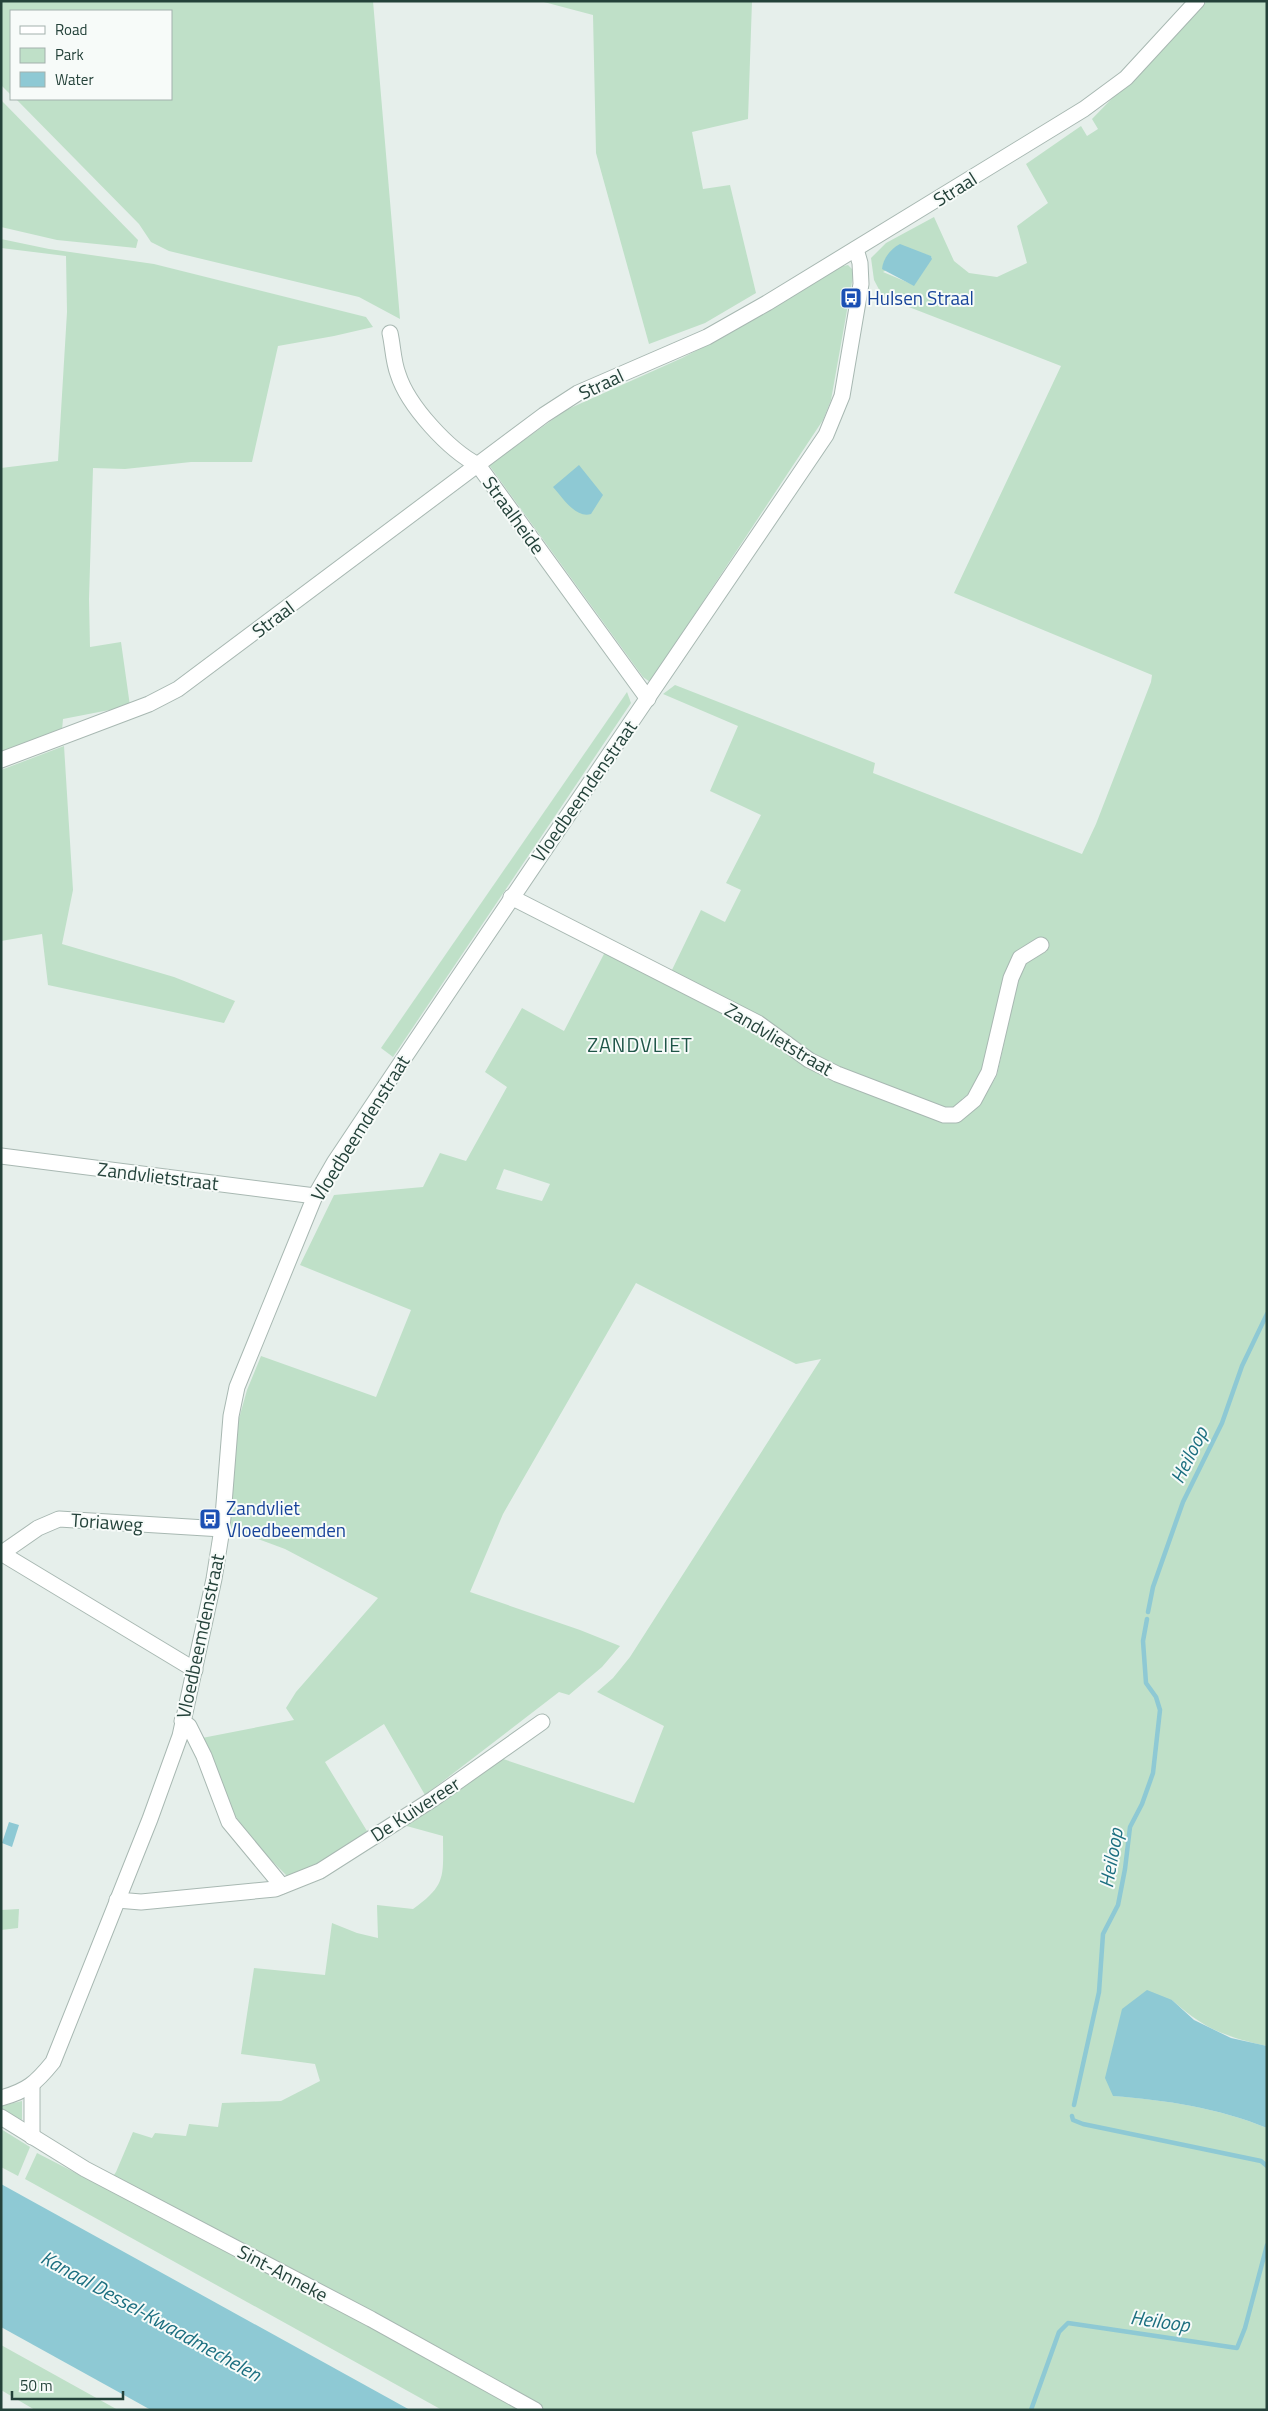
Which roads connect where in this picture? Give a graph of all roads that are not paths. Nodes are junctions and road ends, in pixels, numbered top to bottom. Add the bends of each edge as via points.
1 (1197, 1) edge
2 (856, 249) junction
3 (390, 333) dead end
4 (478, 465) junction
5 (648, 699) junction
6 (1, 760) edge
7 (511, 897) junction
8 (1040, 944) dead end
9 (1, 1156) edge
10 (315, 1196) junction
11 (222, 1529) junction
12 (2, 1553) edge
13 (195, 1670) junction
14 (182, 1721) junction
15 (542, 1722) dead end
16 (282, 1886) junction
17 (117, 1900) junction
18 (32, 2085) junction
19 (1, 2098) edge
20 (1, 2118) edge
21 (32, 2137) junction
22 (535, 2410) edge

1 - 2 street, Straal via 1126,78 1084,110
2 - 4 street, Straal via 707,337 578,393 544,414
2 - 5 street, Vloedbeemdenstraat via 860,263 860,293 842,396 826,435
3 - 4 street, Straalheide via 398,375 417,408 460,456
4 - 5 street, Straalheide
4 - 6 street, Straal via 178,689 149,704
5 - 7 street, Vloedbeemdenstraat
7 - 8 street, Zandvlietstraat via 758,1023 809,1060 944,1115 956,1114 974,1100 989,1072 1011,978 1020,958
7 - 10 street, Vloedbeemdenstraat
9 - 10 street, Zandvlietstraat
10 - 11 street, Vloedbeemdenstraat via 237,1387 231,1416
11 - 12 street, Toriaweg via 59,1519 38,1528
11 - 13 street, Vloedbeemdenstraat
12 - 13 street, Toriaweg
13 - 14 street, Vloedbeemdenstraat
14 - 16 street via 189,1726 204,1756 229,1822
14 - 17 street, Vloedbeemdenstraat via 180,1736 150,1819
15 - 16 street, De Kuivereer via 320,1871
16 - 17 street, De Kuivereer via 141,1902
17 - 18 street, Vloedbeemdenstraat via 52,2062
18 - 19 street, Vloedbeemdenstraat via 22,2092
18 - 21 street
20 - 21 street, Sint-Anneke
21 - 22 street, Sint-Anneke via 85,2169 362,2314

